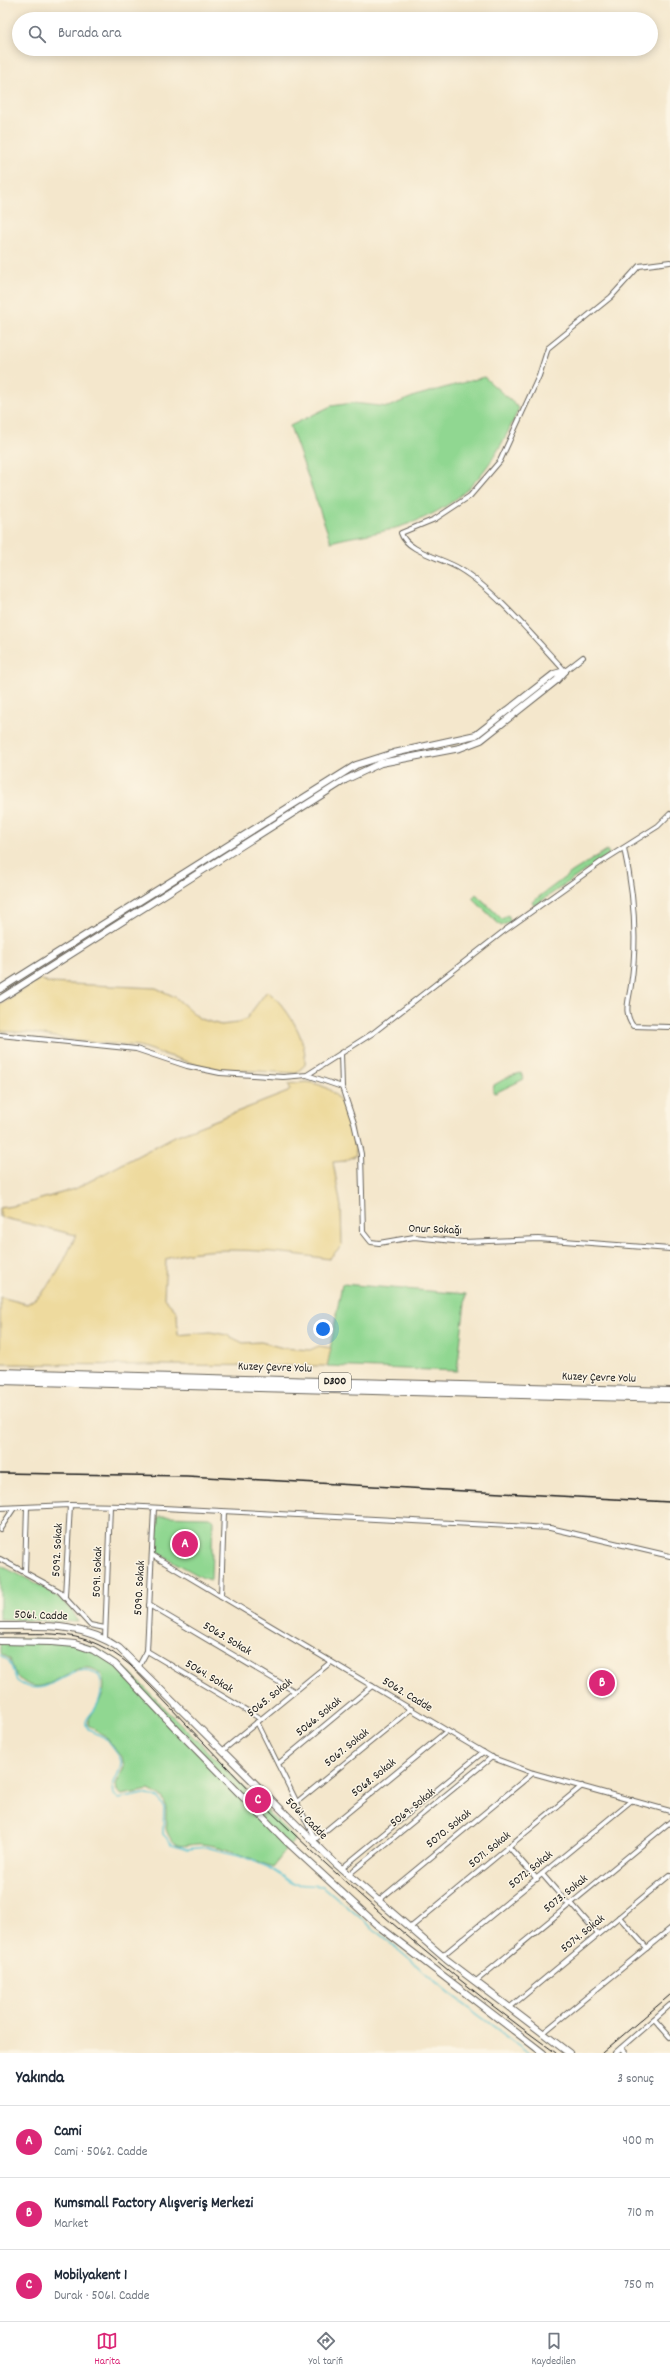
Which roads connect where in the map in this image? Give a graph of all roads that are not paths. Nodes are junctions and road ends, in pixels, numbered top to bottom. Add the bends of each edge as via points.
1 (670, 262) edge
2 (583, 657) dead end
3 (565, 671) junction
4 (670, 814) edge
5 (624, 848) junction
6 (0, 989) edge
7 (0, 999) edge
8 (670, 1027) edge
9 (0, 1035) edge
10 (341, 1053) junction
11 (307, 1075) junction
12 (342, 1087) junction
13 (670, 1249) edge
14 (0, 1373) edge
15 (0, 1380) edge
16 (66, 1382) junction
17 (0, 1384) edge
18 (670, 1392) edge
19 (670, 1398) edge
20 (70, 1505) junction
21 (110, 1506) junction
22 (27, 1507) junction
23 (0, 1508) edge
24 (14, 1508) junction
25 (154, 1508) junction
26 (224, 1512) junction
27 (0, 1529) edge
28 (152, 1555) junction
29 (670, 1556) edge
30 (0, 1559) edge
31 (25, 1572) junction
32 (65, 1596) junction
33 (220, 1596) junction
34 (149, 1605) junction
35 (0, 1626) edge
36 (106, 1628) junction
37 (105, 1639) junction
38 (0, 1641) edge
39 (147, 1651) junction
40 (331, 1662) junction
41 (139, 1666) junction
42 (372, 1686) junction
43 (294, 1691) junction
44 (411, 1709) junction
45 (259, 1720) junction
46 (447, 1731) junction
47 (222, 1751) junction
48 (483, 1752) junction
49 (492, 1757) junction
50 (278, 1764) junction
51 (533, 1773) junction
52 (582, 1786) junction
53 (632, 1800) junction
54 (297, 1802) junction
55 (670, 1811) edge
56 (670, 1822) edge
57 (314, 1840) junction
58 (509, 1847) junction
59 (341, 1869) junction
60 (542, 1874) junction
61 (348, 1875) junction
62 (670, 1875) edge
63 (537, 1878) junction
64 (378, 1901) junction
65 (570, 1904) junction
66 (619, 1917) junction
67 (410, 1928) junction
68 (670, 1929) edge
69 (598, 1934) junction
70 (647, 1948) junction
71 (442, 1956) junction
72 (475, 1982) junction
73 (670, 2005) edge
74 (509, 2008) junction
75 (654, 2019) junction
76 (542, 2033) junction
77 (670, 2038) edge
78 (621, 2048) junction
79 (543, 2053) edge
80 (569, 2053) edge
81 (616, 2053) edge
82 (626, 2053) edge

1 - 3 street via 639,266 611,297 548,348 536,383 500,461 470,496 435,519 401,533 410,546 450,563 480,584
2 - 3 street
3 - 6 street via 554,674 476,735 394,753 356,765
3 - 7 street via 481,740 460,748 381,763 345,780
4 - 5 street via 658,826
5 - 8 street via 631,878 634,924 633,964 626,1006 628,1017 633,1026
5 - 10 street via 504,931 383,1026
9 - 11 street via 136,1049 187,1066 220,1073 283,1077
10 - 11 street
10 - 12 street, Onur Sokağı
11 - 12 street
12 - 13 street, Onur Sokağı via 359,1144 363,1185 363,1232 371,1242 414,1237 463,1242 538,1239
14 - 18 highway, Kuzey Çevre Yolu / D300
15 - 16 highway, Kuzey Çevre Yolu / D300
16 - 17 highway
16 - 19 highway, Kuzey Çevre Yolu / D300
20 - 21 street
20 - 22 street
20 - 32 street, 5092. Sokak
21 - 25 street
21 - 36 street, 5091. Sokak
22 - 24 street
22 - 31 street
23 - 24 street
24 - 27 street
25 - 26 street
25 - 28 street, 5090. Sokak
26 - 29 street via 550,1528
26 - 33 street
28 - 33 street, 5062. Cadde
28 - 34 street, 5090. Sokak
30 - 31 street
31 - 32 street
32 - 36 street via 90,1625
33 - 40 street, 5062. Cadde
34 - 39 street, 5090. Sokak
34 - 43 street, 5063. Sokak
35 - 37 street, 5061. Cadde via 64,1626 85,1630
36 - 37 street, 5091. Sokak
37 - 41 street, 5061. Cadde
38 - 79 street via 75,1644 93,1650 115,1664 284,1839 376,1924
39 - 41 street, 5090. Sokak
39 - 45 street, 5064. Sokak
40 - 42 street, 5062. Cadde
40 - 43 street, 5065. Sokak
41 - 47 street, 5061. Cadde
42 - 44 street, 5062. Cadde
42 - 50 street, 5066. Sokak
43 - 45 street, 5065. Sokak
44 - 46 street, 5062. Cadde
44 - 54 street, 5067. Sokak
45 - 47 street, 5065. Sokak
45 - 50 street
46 - 48 street, 5062. Cadde
46 - 57 street, 5068. Sokak
47 - 57 street, 5061. Cadde
48 - 49 street, 5062. Cadde
48 - 59 street, 5069. Sokak
49 - 51 street, 5062. Cadde
49 - 61 street, 5069. Sokak
50 - 54 street
51 - 52 street, 5062. Cadde
51 - 64 street, 5070. Sokak
52 - 53 street, 5062. Cadde
52 - 58 street, 5071. Sokak
53 - 55 street, 5062. Cadde
53 - 60 street, 5072. Sokak
54 - 57 street
56 - 65 street, 5073. Sokak
57 - 59 street, 5061. Cadde
58 - 63 street
58 - 67 street, 5071. Sokak
59 - 61 street, 5061. Cadde
60 - 63 street, 5072. Sokak
60 - 65 street
61 - 64 street, 5061. Cadde
62 - 66 street, 5074. Sokak
63 - 71 street, 5072. Sokak
64 - 67 street, 5061. Cadde
65 - 69 street
65 - 72 street, 5073. Sokak
66 - 69 street, 5074. Sokak
66 - 70 street
67 - 71 street, 5061. Cadde
68 - 70 street
69 - 74 street, 5074. Sokak
70 - 76 street
71 - 72 street, 5061. Cadde
72 - 74 street, 5061. Cadde
73 - 75 street
74 - 76 street, 5061. Cadde
75 - 77 street
75 - 78 street
76 - 80 street, 5061. Cadde
78 - 81 street
78 - 82 street

